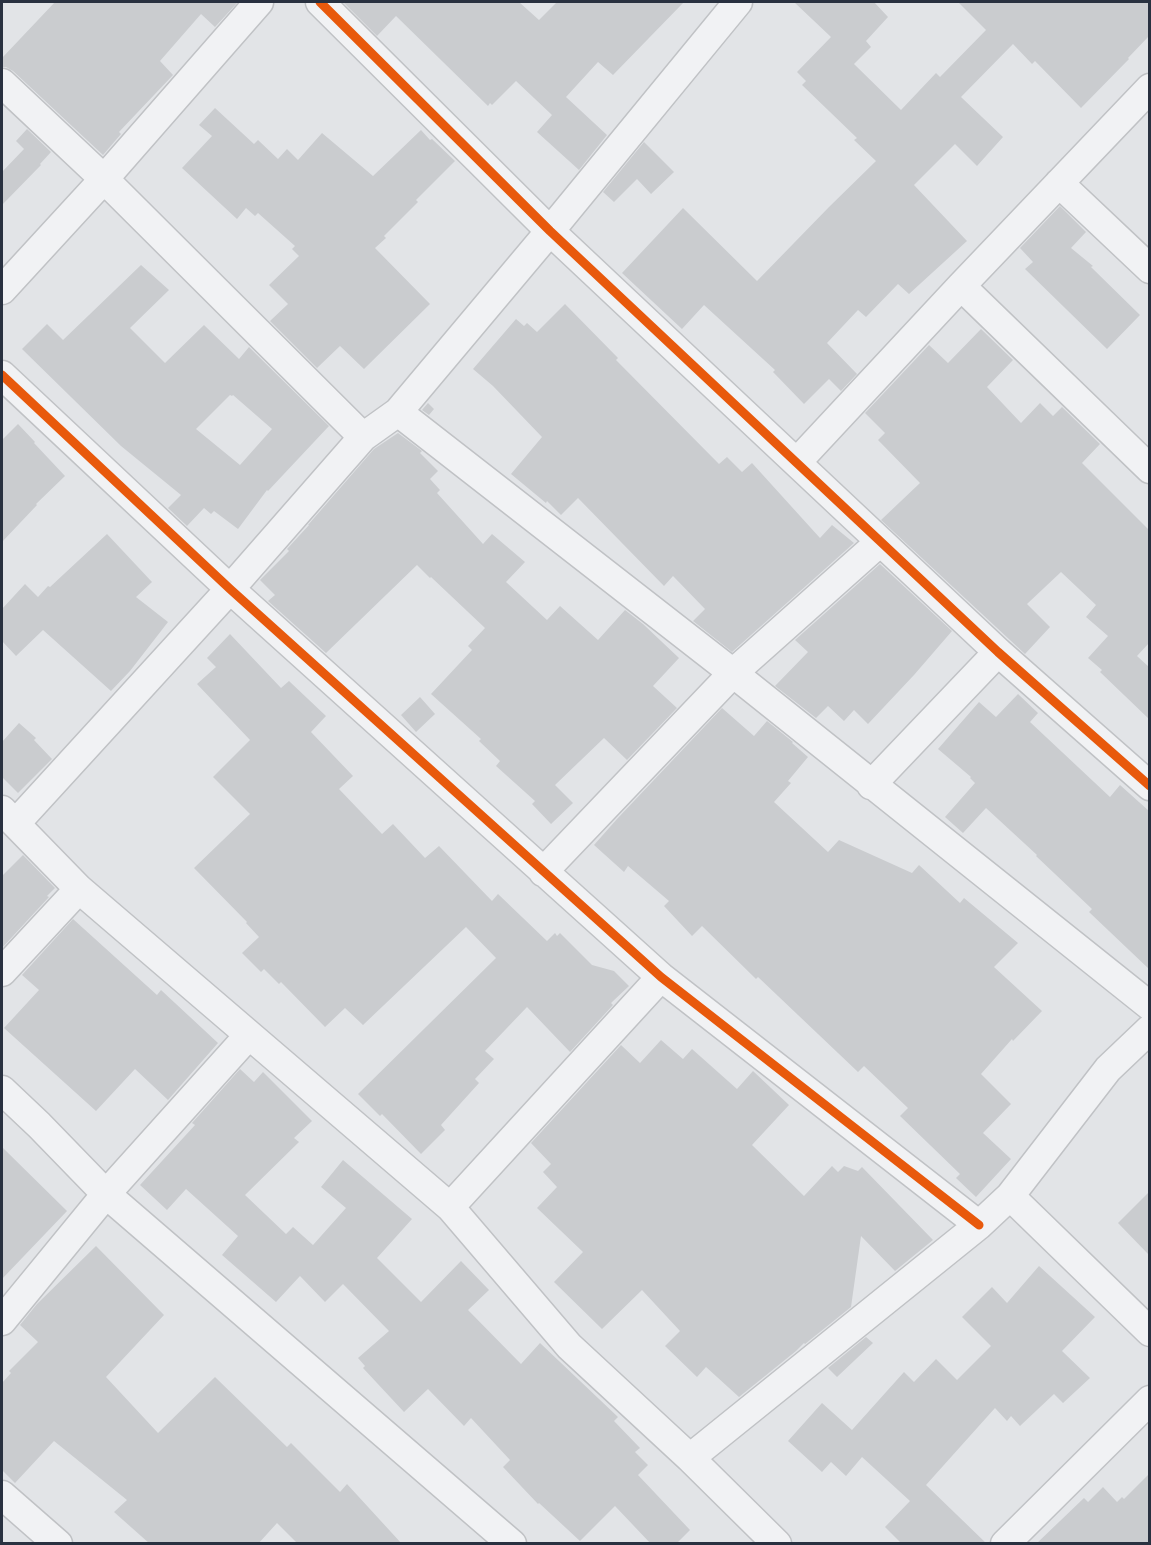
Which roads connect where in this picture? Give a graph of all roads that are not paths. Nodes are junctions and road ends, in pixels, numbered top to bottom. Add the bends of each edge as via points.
1 (259, 2) edge
2 (320, 2) edge
3 (738, 2) edge
4 (2, 83) edge
5 (1149, 88) edge
6 (104, 178) junction
7 (1059, 183) junction
8 (550, 231) junction
9 (1149, 269) edge
10 (961, 286) junction
11 (2, 290) edge
12 (6, 390) edge
13 (398, 412) junction
14 (363, 437) junction
15 (797, 462) junction
16 (1149, 468) edge
17 (880, 542) junction
18 (230, 589) junction
19 (998, 652) junction
20 (733, 673) junction
21 (871, 785) junction
22 (1149, 786) edge
23 (9, 816) edge
24 (543, 872) junction
25 (78, 889) junction
26 (2, 972) edge
27 (661, 977) junction
28 (1149, 1006) edge
29 (1149, 1029) edge
30 (249, 1035) junction
31 (2, 1090) edge
32 (106, 1194) junction
33 (1010, 1196) junction
34 (450, 1207) junction
35 (979, 1225) junction
36 (2, 1322) edge
37 (1149, 1332) edge
38 (1149, 1400) edge
39 (690, 1458) junction
40 (2, 1495) edge
41 (58, 1544) edge
42 (512, 1544) edge
43 (777, 1544) edge
44 (1005, 1544) edge

1 - 6 street
2 - 8 street
3 - 8 street
4 - 6 street
5 - 7 street
6 - 11 street
6 - 14 street
7 - 9 street
7 - 10 street
8 - 13 street
8 - 15 street
10 - 15 street
10 - 16 street
12 - 18 street
13 - 14 street
13 - 20 street
14 - 18 street
15 - 17 street
17 - 19 street
17 - 20 street
18 - 23 street
18 - 24 street
19 - 21 street
19 - 22 street
20 - 21 street
20 - 24 street
21 - 28 street
23 - 25 street
24 - 27 street
25 - 26 street
25 - 30 street
27 - 34 street
27 - 35 street
29 - 33 street via 1108,1069
30 - 32 street
30 - 34 street
31 - 32 street
32 - 36 street
32 - 42 street
33 - 35 street
33 - 37 street
34 - 39 street via 569,1346
35 - 39 street
38 - 44 street
39 - 43 street
40 - 41 street

